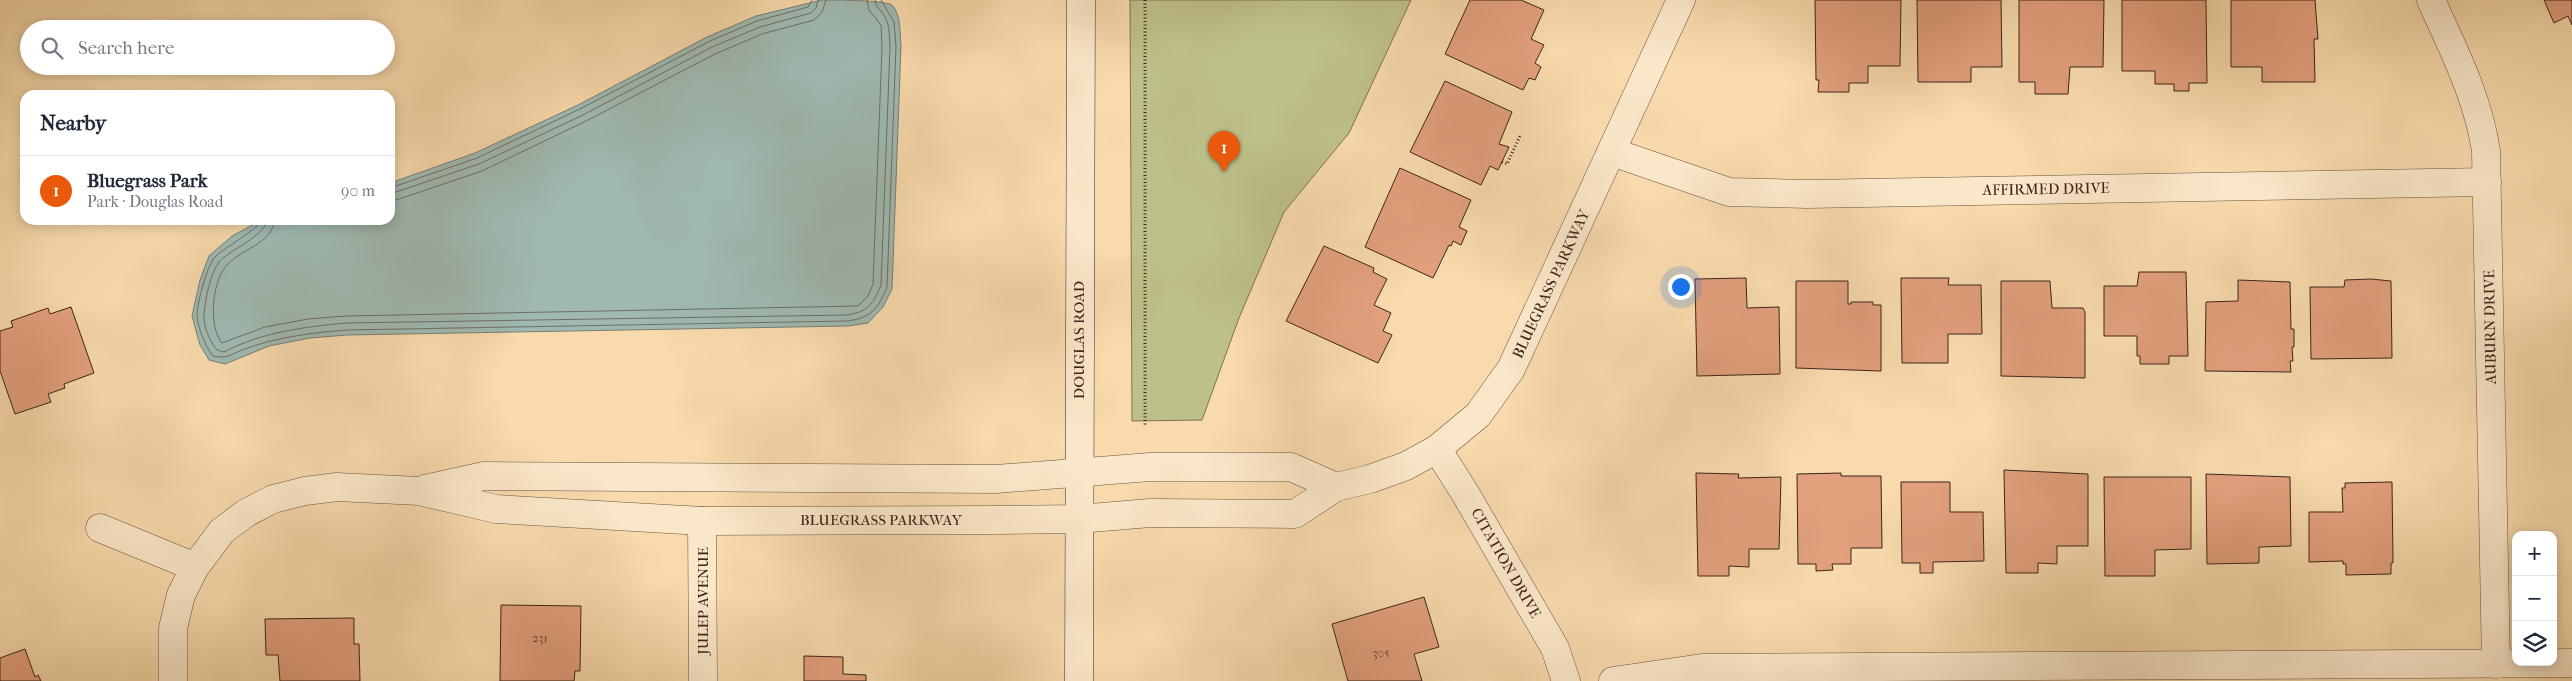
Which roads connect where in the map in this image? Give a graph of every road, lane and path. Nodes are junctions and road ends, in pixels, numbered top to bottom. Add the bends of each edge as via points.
1 (1081, 0) edge
2 (1145, 0) edge
3 (1682, 0) edge
4 (2431, 0) edge
5 (1520, 136) dead end
6 (1612, 152) junction
7 (1502, 162) dead end
8 (2487, 182) junction
9 (1145, 424) dead end
10 (1436, 449) junction
11 (1079, 472) junction
12 (1336, 487) junction
13 (419, 491) junction
14 (1079, 519) junction
15 (702, 520) junction
16 (100, 528) dead end
17 (195, 567) junction
18 (2572, 663) edge
19 (2496, 664) junction
20 (173, 681) edge
21 (703, 681) edge
22 (1079, 681) edge
23 (1566, 681) edge
24 (1613, 681) edge

1 - 11 street, DOUGLAS ROAD
2 - 9 path
3 - 6 street, BLUEGRASS PARKWAY
4 - 8 street, AUBURN DRIVE via 2472,92 2482,123
5 - 7 path via 1507,164
6 - 8 street, AFFIRMED DRIVE via 1729,192 1817,194
6 - 10 street, BLUEGRASS PARKWAY via 1511,369 1478,415
8 - 19 street, AUBURN DRIVE
10 - 12 street, BLUEGRASS PARKWAY via 1406,466
10 - 23 street, CITATION DRIVE via 1555,648
11 - 12 street, BLUEGRASS PARKWAY via 1150,467 1291,468
11 - 13 street, BLUEGRASS PARKWAY via 996,479 484,476
11 - 14 street, DOUGLAS ROAD
12 - 14 street, BLUEGRASS PARKWAY via 1295,514 1150,513
13 - 15 street, BLUEGRASS PARKWAY via 496,509
13 - 17 street, BLUEGRASS PARKWAY via 337,487 273,499 246,513 222,532
14 - 15 street, BLUEGRASS PARKWAY
14 - 22 street, DOUGLAS ROAD
15 - 21 street, JULEP AVENUE
16 - 17 street
17 - 20 street, BLUEGRASS PARKWAY via 181,595 173,628
18 - 19 street
19 - 24 street via 1702,668

